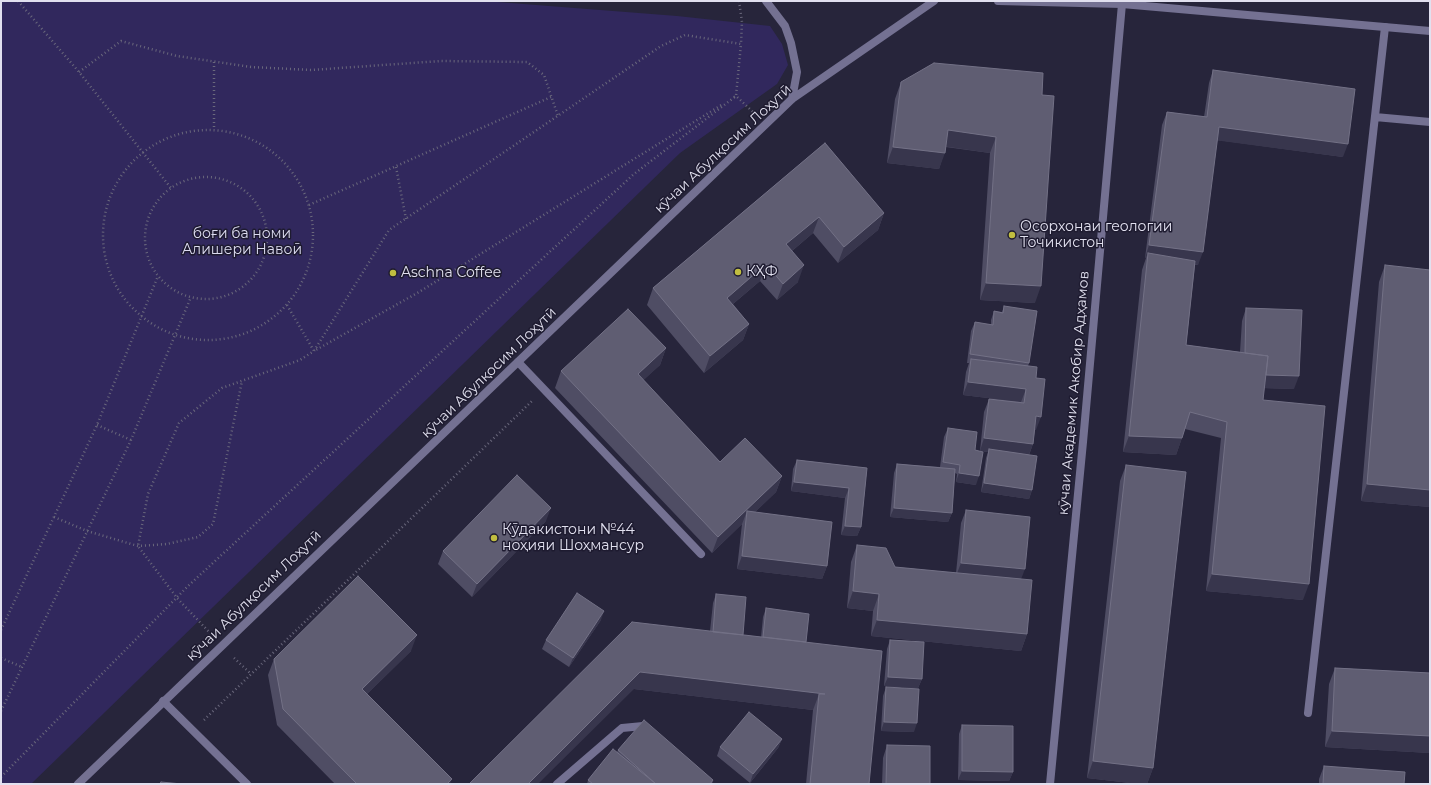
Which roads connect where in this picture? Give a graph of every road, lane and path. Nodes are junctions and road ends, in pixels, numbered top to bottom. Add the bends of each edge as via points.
1 (18, 1) edge
2 (739, 1) edge
3 (766, 1) edge
4 (934, 1) edge
5 (998, 1) edge
6 (1121, 3) edge
7 (1385, 27) junction
8 (1430, 31) edge
9 (741, 44) junction
10 (214, 62) junction
11 (80, 72) junction
12 (736, 96) junction
13 (551, 97) junction
14 (792, 99) junction
15 (558, 116) junction
16 (1375, 117) junction
17 (1430, 122) edge
18 (766, 123) junction
19 (214, 130) junction
20 (143, 153) junction
21 (396, 167) junction
22 (171, 188) junction
23 (308, 205) junction
24 (406, 219) junction
25 (158, 276) junction
26 (191, 297) junction
27 (287, 305) junction
28 (141, 316) junction
29 (175, 335) junction
30 (314, 351) junction
31 (518, 362) junction
32 (242, 381) junction
33 (544, 389) junction
34 (97, 425) junction
35 (131, 440) junction
36 (54, 517) junction
37 (87, 531) junction
38 (138, 546) junction
39 (701, 554) dead end
40 (177, 598) junction
41 (1, 630) edge
42 (222, 646) junction
43 (1, 658) edge
44 (22, 667) junction
45 (251, 674) junction
46 (163, 702) junction
47 (1, 711) edge
48 (1308, 713) dead end
49 (192, 731) junction
50 (653, 734) edge
51 (1, 777) edge
52 (78, 784) edge
53 (247, 784) edge
54 (557, 784) edge
55 (1050, 784) edge

1 - 11 path
2 - 9 path via 742,22
3 - 14 street via 785,26 791,43 796,72
4 - 14 street, кӯчаи Абулқосим Лоҳутӣ
5 - 6 street
6 - 7 street
6 - 55 street, кӯчаи Академик Акобир Адҳамов
7 - 8 street
7 - 16 street
9 - 12 path
9 - 15 path via 684,35 661,46
10 - 11 path via 177,56 121,41
10 - 13 path via 311,70 440,61 527,62 544,75
10 - 19 path
11 - 20 path
12 - 18 path
12 - 30 path via 419,292
12 - 40 path via 634,174
13 - 15 path
13 - 21 path
14 - 18 street, кӯчаи Абулқосим Лоҳутӣ
15 - 24 path
16 - 17 street
16 - 48 street
18 - 31 street, кӯчаи Абулқосим Лоҳутӣ
19 - 20 path via 174,136
19 - 23 path via 236,134 273,153 289,168
20 - 22 path
20 - 28 path via 125,170 114,187 103,226 103,246 115,285 126,302
21 - 23 path
21 - 24 path
22 - 25 path via 155,204 145,232 150,263
22 - 26 path via 195,179 211,178 227,182 242,189 253,200 262,214 266,230 262,262 254,276 243,287 229,295 214,299
23 - 27 path via 313,226 313,248 300,288
24 - 30 path via 389,230
25 - 26 path via 169,287
25 - 28 path
26 - 29 path
27 - 29 path via 255,330 236,337 203,340
27 - 30 path
28 - 29 path via 158,328
28 - 34 path
29 - 35 path
30 - 32 path via 300,360
31 - 33 street
31 - 42 street, кӯчаи Абулқосим Лоҳутӣ
32 - 38 path via 222,388 179,423 148,494
32 - 38 path via 213,524 198,537 167,544
33 - 39 street
33 - 45 path
34 - 35 path
34 - 36 path
35 - 37 path
36 - 37 path
36 - 41 path
37 - 38 path
37 - 44 path
38 - 40 path
40 - 42 path
40 - 51 path
42 - 45 path
42 - 46 street, кӯчаи Абулқосим Лоҳутӣ
43 - 44 path
44 - 47 path
45 - 49 path
46 - 49 street
46 - 52 street, кӯчаи Абулқосим Лоҳутӣ
49 - 53 street
50 - 54 street via 643,726 622,728

